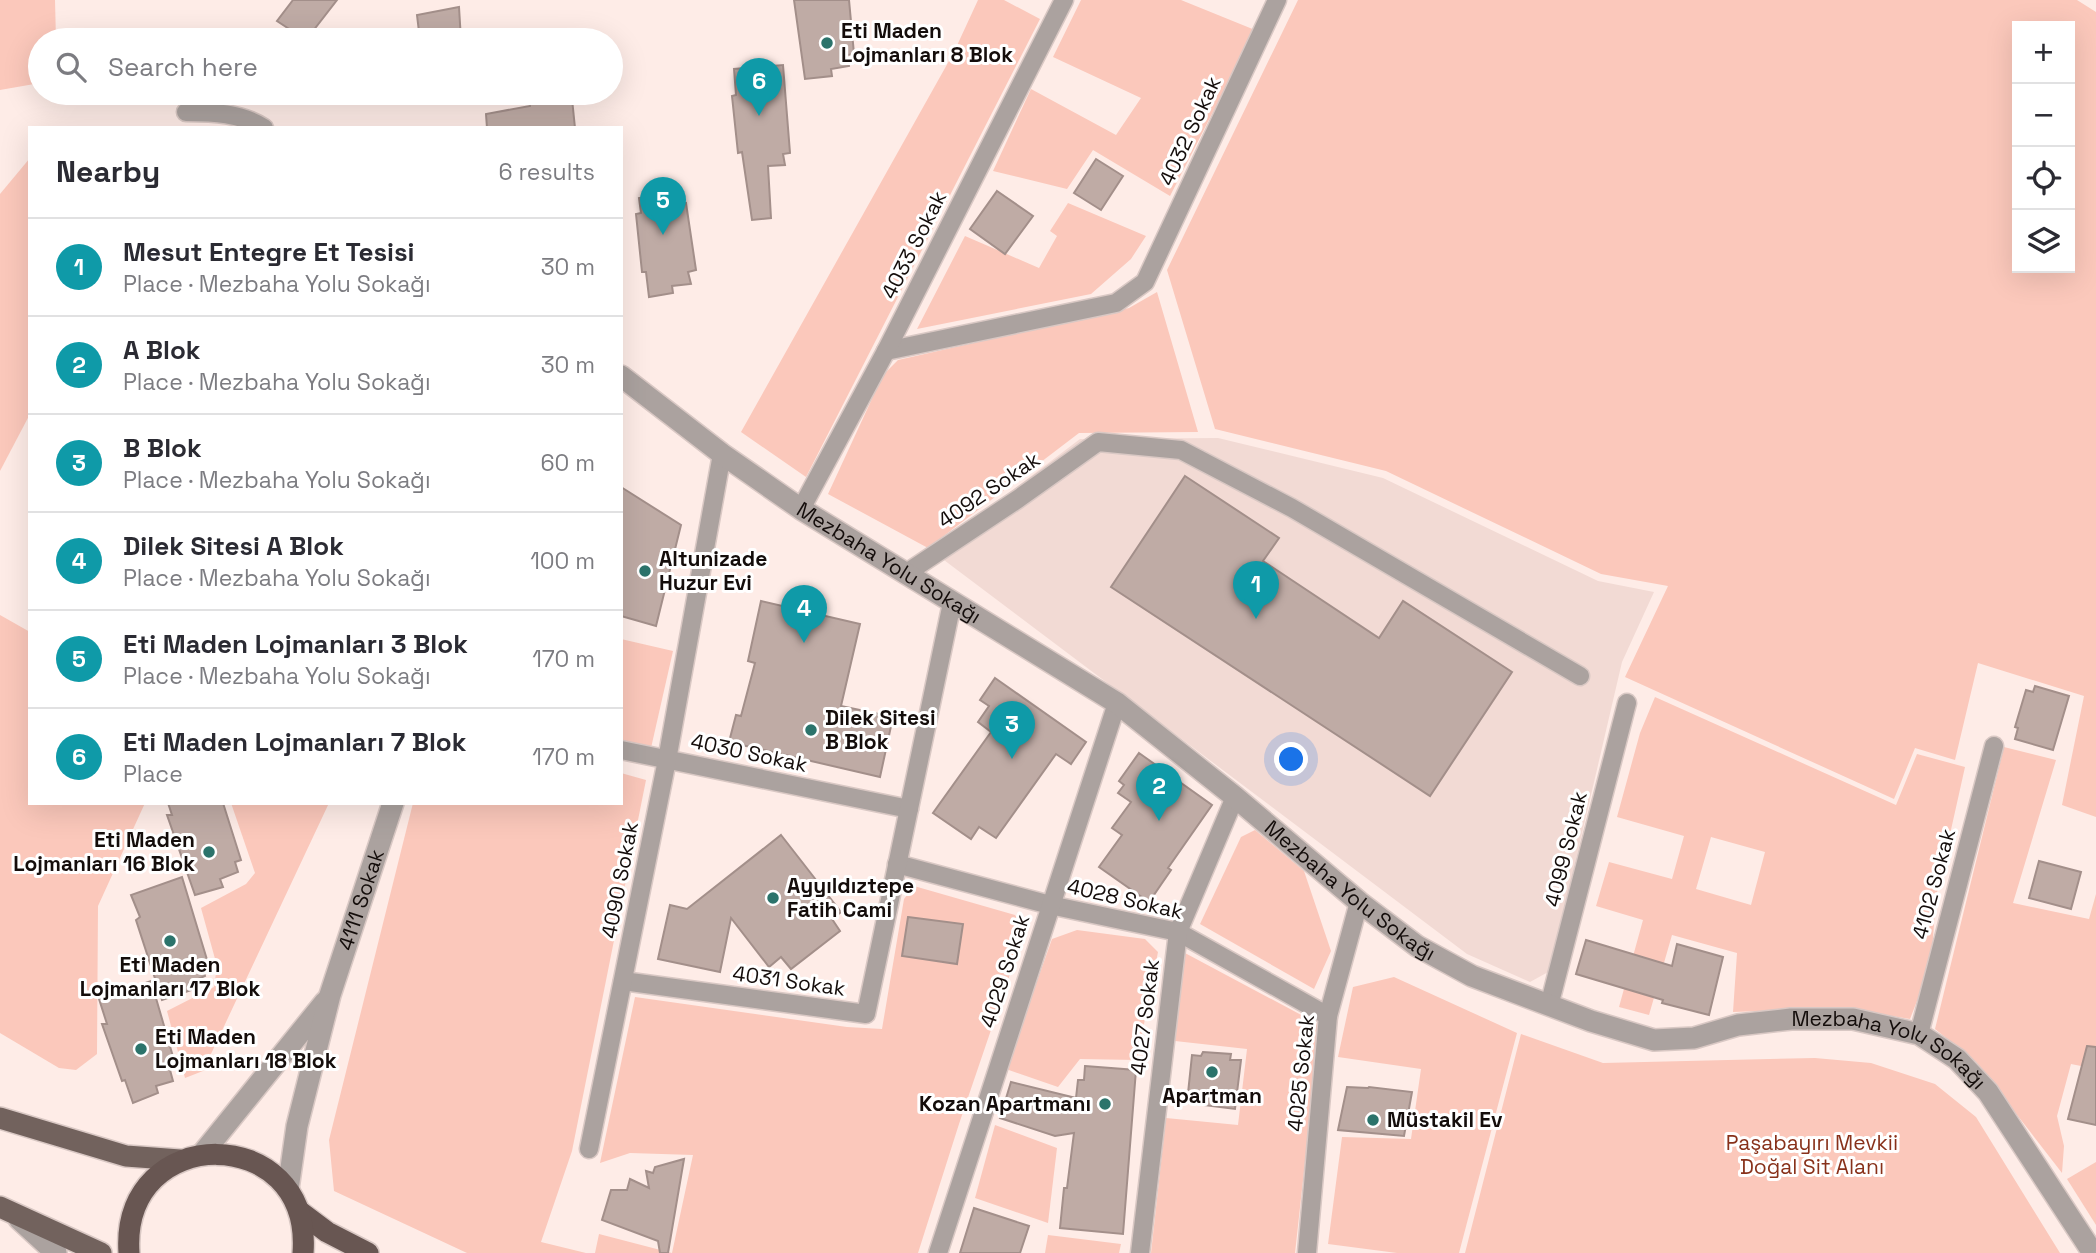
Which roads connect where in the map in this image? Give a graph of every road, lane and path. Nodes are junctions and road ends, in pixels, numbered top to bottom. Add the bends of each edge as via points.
1 (1064, 0) edge
2 (1277, 0) edge
3 (186, 112) dead end
4 (261, 126) edge
5 (886, 351) junction
6 (623, 378) edge
7 (722, 454) junction
8 (801, 509) junction
9 (905, 574) junction
10 (952, 603) junction
11 (1580, 676) dead end
12 (1117, 703) junction
13 (1627, 703) dead end
14 (1994, 746) dead end
15 (623, 751) edge
16 (667, 760) junction
17 (1235, 797) junction
18 (392, 805) edge
19 (909, 809) junction
20 (897, 864) junction
21 (1359, 902) junction
22 (1050, 905) junction
23 (1178, 933) junction
24 (623, 981) junction
25 (330, 995) junction
26 (1549, 1006) junction
27 (1328, 1016) junction
28 (1919, 1034) junction
29 (0, 1118) edge
30 (589, 1149) dead end
31 (203, 1153) junction
32 (180, 1160) junction
33 (288, 1189) junction
34 (6, 1210) edge
35 (299, 1211) junction
36 (56, 1253) edge
37 (100, 1253) edge
38 (129, 1253) edge
39 (303, 1253) edge
40 (368, 1253) edge
41 (938, 1253) edge
42 (1140, 1253) edge
43 (1307, 1253) edge
44 (2093, 1253) edge

1 - 5 lane, 4033 Sokak
2 - 5 lane, 4032 Sokak via 1145,282 1116,303
3 - 4 lane via 231,115
5 - 8 lane, 4033 Sokak
6 - 7 street, Mezbaha Yolu Sokağı
7 - 8 street, Mezbaha Yolu Sokağı
7 - 16 lane, 4090 Sokak
8 - 9 street, Mezbaha Yolu Sokağı
9 - 10 street, Mezbaha Yolu Sokağı
9 - 11 lane, 4092 Sokak via 1098,442 1181,450 1292,508
10 - 12 street, Mezbaha Yolu Sokağı
10 - 19 lane, 4031 Sokak
12 - 17 street, Mezbaha Yolu Sokağı
12 - 22 lane, 4029 Sokak
13 - 26 lane, 4099 Sokak
14 - 28 lane, 4102 Sokak
15 - 16 lane, 4030 Sokak
16 - 19 lane, 4030 Sokak
16 - 24 lane, 4090 Sokak
17 - 21 street, Mezbaha Yolu Sokağı
17 - 23 lane, 4027 Sokak
18 - 25 street, 4111 Sokak
19 - 20 lane, 4031 Sokak
20 - 22 lane, 4028 Sokak
20 - 24 lane, 4031 Sokak via 866,1014
21 - 26 street, Mezbaha Yolu Sokağı via 1417,946 1472,976
21 - 27 lane, 4025 Sokak
22 - 23 lane, 4028 Sokak
22 - 41 lane, 4029 Sokak
23 - 27 lane, 4028 Sokak
23 - 42 lane, 4027 Sokak
24 - 30 lane, 4090 Sokak
25 - 31 street, 4111 Sokak
25 - 33 street, 4111 Sokak via 297,1126
26 - 28 street, Mezbaha Yolu Sokağı via 1654,1040 1695,1038 1738,1025 1791,1019 1853,1019
27 - 43 lane, 4025 Sokak
28 - 44 street, Mezbaha Yolu Sokağı via 1957,1059 1988,1092
29 - 32 main road via 126,1156
31 - 32 highway
31 - 33 highway via 251,1159
32 - 38 highway via 161,1171 134,1207
33 - 35 highway
34 - 36 street
34 - 37 main road
35 - 39 highway
35 - 40 highway

